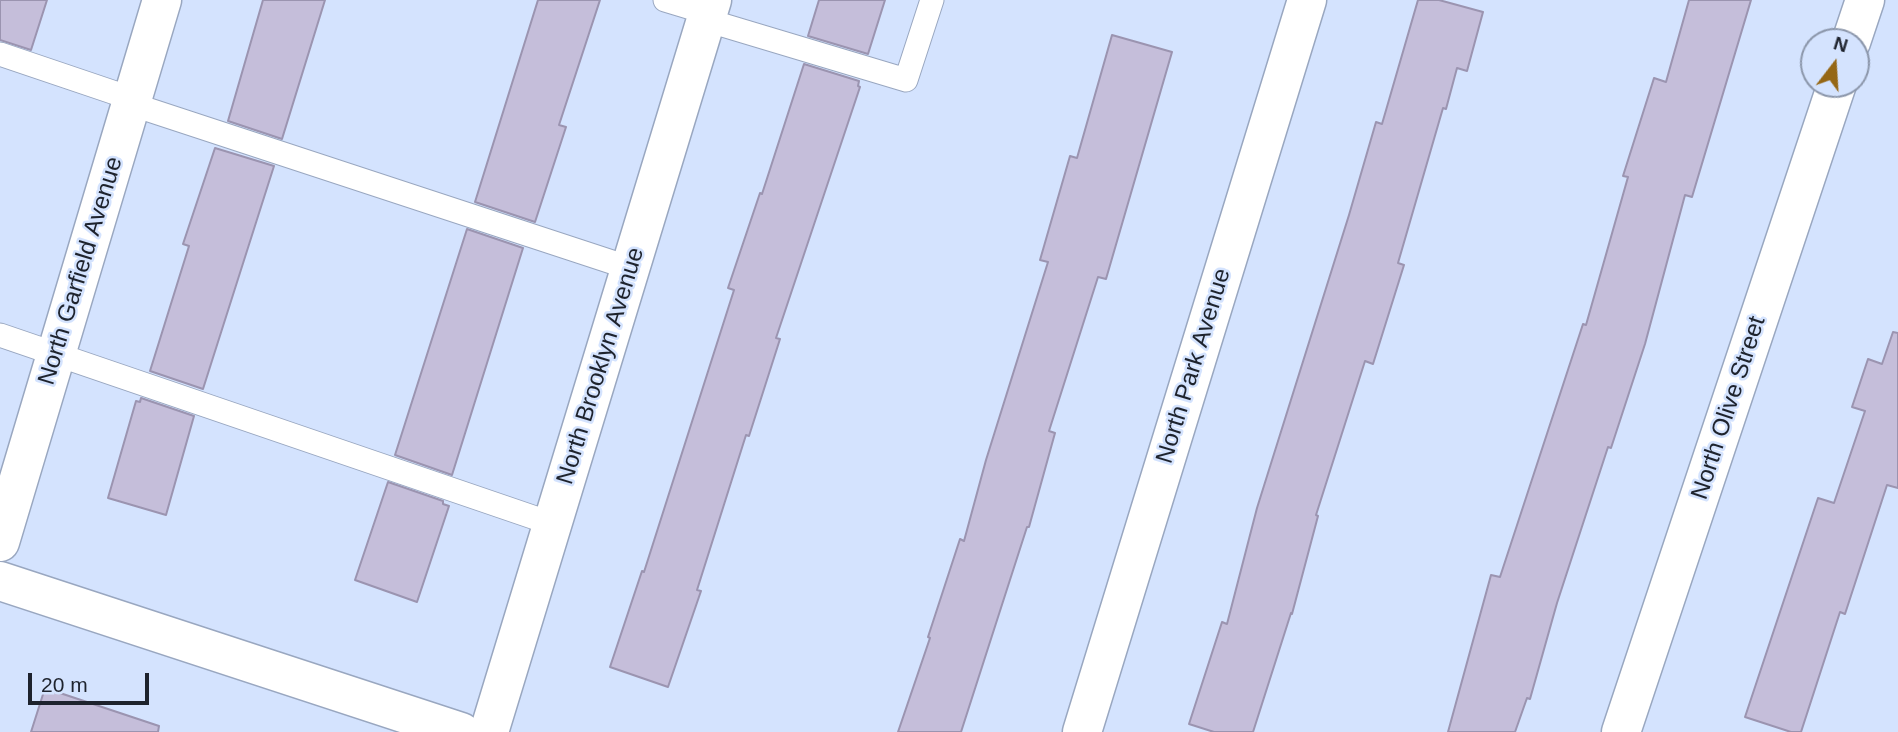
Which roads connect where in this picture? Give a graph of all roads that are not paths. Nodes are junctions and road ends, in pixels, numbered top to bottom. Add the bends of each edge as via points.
1 (162, 0) edge
2 (665, 0) edge
3 (932, 0) edge
4 (1307, 0) edge
5 (1865, 0) edge
6 (708, 11) edge
7 (1856, 28) edge
8 (0, 54) edge
9 (1832, 98) edge
10 (132, 101) junction
11 (630, 268) junction
12 (0, 335) edge
13 (57, 354) junction
14 (553, 524) junction
15 (0, 542) edge
16 (0, 580) edge
17 (461, 732) edge
18 (489, 732) edge
19 (1082, 732) edge
20 (1621, 732) edge

1 - 10 street, North Garfield Avenue
2 - 6 lane
3 - 6 lane via 906,80
4 - 19 street, North Park Avenue
5 - 7 street
6 - 11 street, North Brooklyn Avenue
8 - 10 lane
9 - 20 street, North Olive Street
10 - 11 lane
10 - 13 street, North Garfield Avenue
11 - 14 street, North Brooklyn Avenue
12 - 13 lane
13 - 14 lane
13 - 15 street, North Garfield Avenue
14 - 18 street, North Brooklyn Avenue
16 - 17 street

